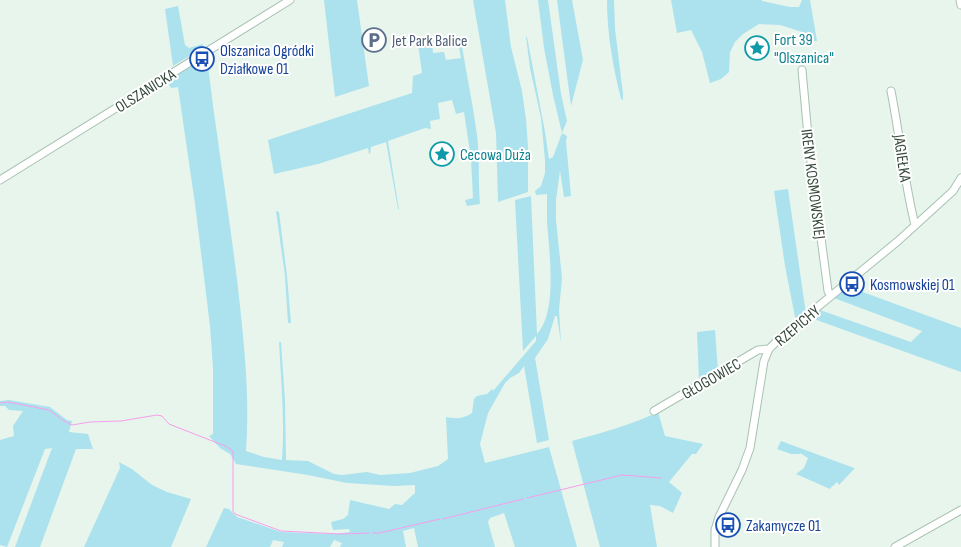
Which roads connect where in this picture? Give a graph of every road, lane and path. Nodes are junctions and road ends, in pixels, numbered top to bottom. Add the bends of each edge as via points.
1 (290, 0) edge
2 (960, 0) edge
3 (961, 5) edge
4 (802, 70) dead end
5 (891, 91) dead end
6 (961, 178) edge
7 (0, 180) edge
8 (953, 191) junction
9 (961, 191) edge
10 (915, 225) junction
11 (831, 296) junction
12 (769, 349) junction
13 (654, 411) dead end
14 (961, 510) edge
15 (714, 547) edge
16 (895, 547) edge

1 - 7 street, OLSZANICKA
2 - 3 street
4 - 11 street, IRENY KOSMOWSKIEJ via 813,184
5 - 10 street, JAGIEŁKA
6 - 8 street, RZEPICHY
8 - 9 street
8 - 10 street, RZEPICHY
10 - 11 street, RZEPICHY
11 - 12 street, RZEPICHY
12 - 13 street, GŁOGOWIEC via 758,350
12 - 15 street, RZEPICHY via 750,448 719,517
14 - 16 street

